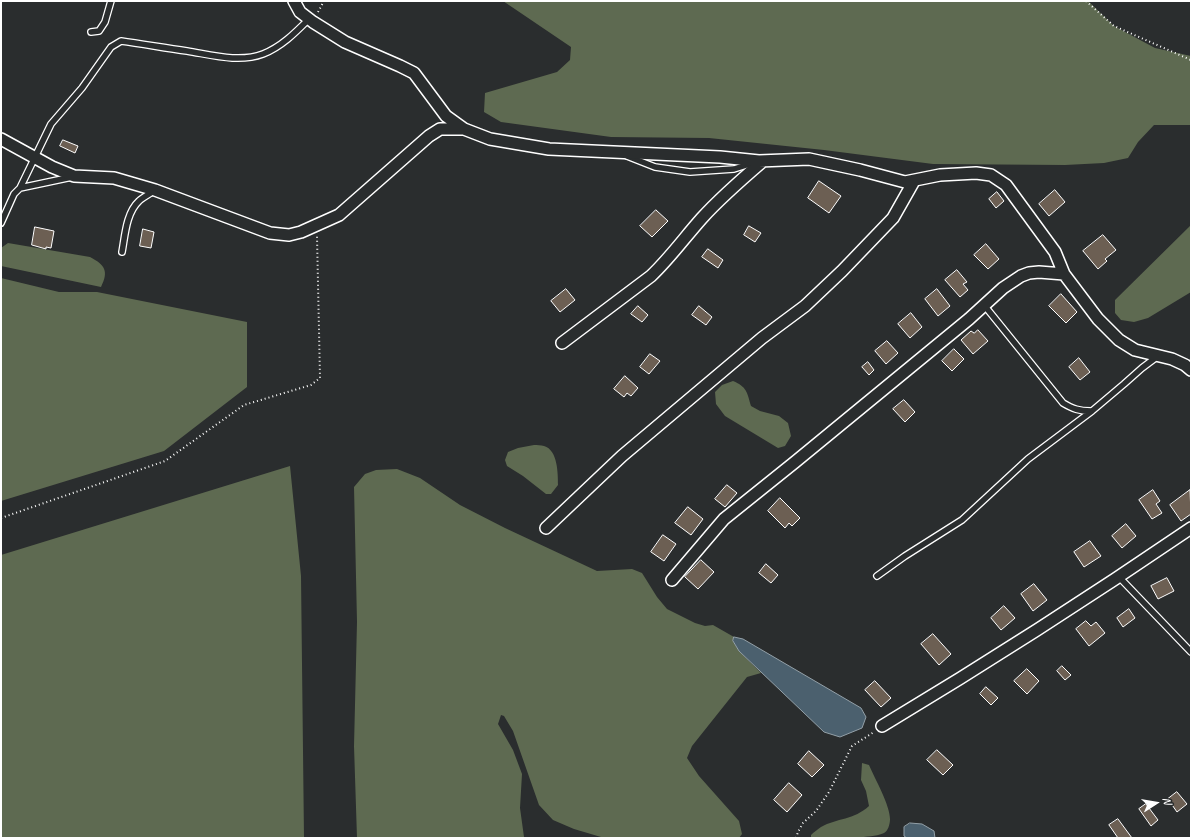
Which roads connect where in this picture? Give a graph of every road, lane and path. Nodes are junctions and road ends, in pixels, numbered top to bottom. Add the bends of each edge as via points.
1 (112, 1) edge
2 (294, 1) edge
3 (1086, 1) edge
4 (309, 19) junction
5 (91, 32) dead end
6 (1191, 60) edge
7 (464, 129) junction
8 (1, 139) edge
9 (618, 152) junction
10 (35, 158) junction
11 (761, 161) junction
12 (74, 176) junction
13 (914, 181) junction
14 (20, 188) junction
15 (155, 190) junction
16 (1, 223) edge
17 (317, 225) junction
18 (122, 252) dead end
19 (1064, 274) junction
20 (984, 305) junction
21 (562, 343) dead end
22 (1158, 356) junction
23 (1191, 370) edge
24 (1092, 410) junction
25 (1, 518) edge
26 (546, 528) dead end
27 (1191, 528) edge
28 (877, 576) dead end
29 (1119, 577) junction
30 (672, 580) dead end
31 (1191, 652) edge
32 (882, 726) joint
33 (796, 838) edge

1 - 5 lane via 99,31
2 - 4 street via 300,12
3 - 6 path via 1114,26
4 - 7 street via 345,42 414,73 446,116
4 - 10 lane via 279,45 263,54 246,58 221,57 121,41 111,47 82,88 51,124
7 - 9 street via 490,139 550,149
7 - 17 street via 440,129 429,136 339,215
8 - 10 street
9 - 11 street
9 - 11 lane via 655,167 690,172 734,169
10 - 12 street
10 - 14 lane
11 - 13 street via 809,159 893,180
11 - 21 street via 702,218 651,276
12 - 14 lane
12 - 15 street via 114,178
13 - 19 street via 940,175 991,175 1006,185 1028,214 1055,252
13 - 26 street via 893,218 837,276 805,306 762,338 622,456
14 - 16 lane via 14,194
15 - 17 street via 270,233 289,235
15 - 18 lane via 139,201 132,210
17 - 25 path via 320,378 311,385 244,405 165,462
19 - 20 street via 1039,272 1021,276
19 - 22 street via 1098,319 1119,340 1135,350
20 - 24 lane via 1063,403 1080,411
20 - 30 street via 728,515
22 - 23 street via 1178,362
22 - 24 lane
24 - 28 lane via 1028,459 962,520
27 - 29 street
29 - 31 lane
29 - 32 street via 985,664
32 - 33 path via 852,746 829,792 816,811 803,823

